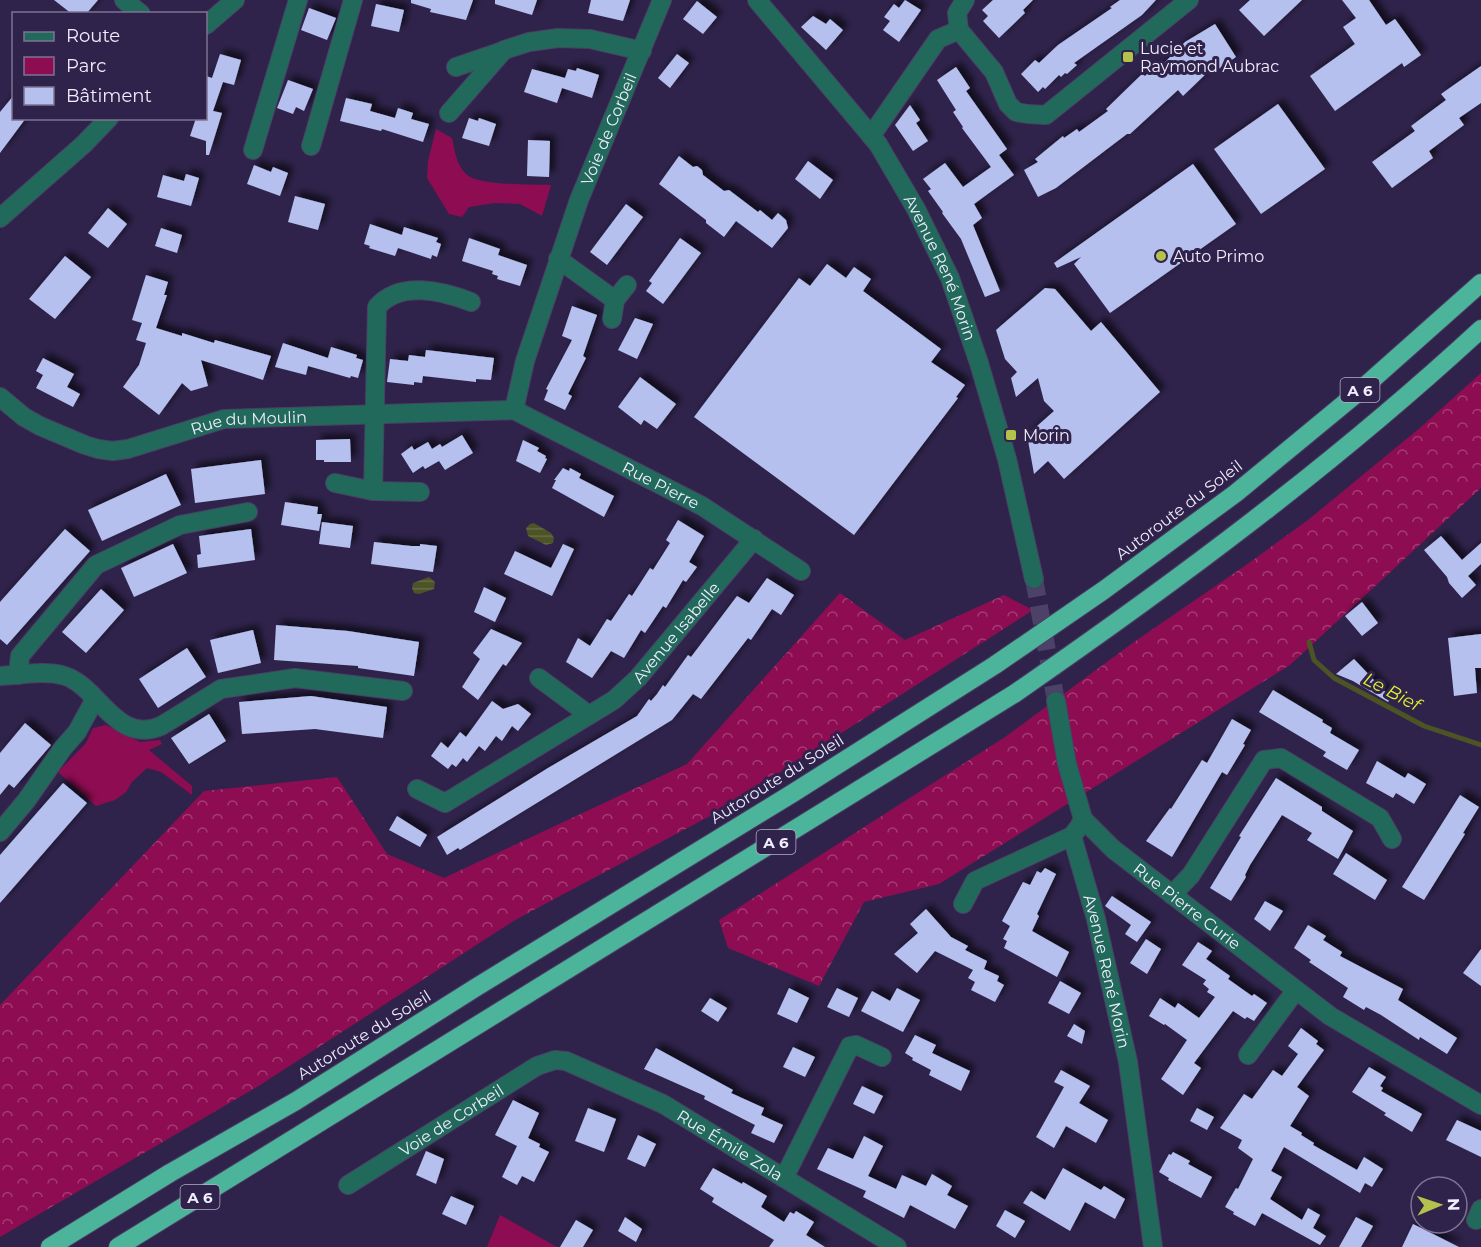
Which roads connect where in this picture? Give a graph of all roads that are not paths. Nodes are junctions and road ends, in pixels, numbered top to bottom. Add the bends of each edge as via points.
1 (123, 0) edge
2 (235, 0) edge
3 (298, 0) edge
4 (353, 0) edge
5 (662, 0) edge
6 (757, 0) edge
7 (965, 0) edge
8 (1189, 0) edge
9 (138, 12) edge
10 (207, 24) edge
11 (959, 30) junction
12 (504, 50) junction
13 (642, 51) junction
14 (456, 67) dead end
15 (449, 112) dead end
16 (108, 120) edge
17 (871, 136) junction
18 (311, 146) dead end
19 (253, 150) dead end
20 (0, 218) edge
21 (558, 260) junction
22 (1481, 283) edge
23 (471, 302) dead end
24 (612, 319) dead end
25 (1481, 329) edge
26 (0, 397) edge
27 (514, 410) junction
28 (374, 415) junction
29 (335, 483) dead end
30 (373, 491) junction
31 (420, 492) dead end
32 (248, 512) dead end
33 (754, 539) junction
34 (801, 571) dead end
35 (1034, 579) tunnel mouth
36 (9, 675) edge
37 (539, 678) dead end
38 (403, 692) dead end
39 (95, 699) junction
40 (1056, 701) tunnel mouth
41 (589, 715) junction
42 (417, 789) dead end
43 (1083, 819) junction
44 (0, 832) edge
45 (1072, 836) junction
46 (1392, 839) dead end
47 (1172, 895) junction
48 (963, 904) dead end
49 (1296, 990) junction
50 (1248, 1055) dead end
51 (882, 1057) dead end
52 (555, 1060) joint
53 (1481, 1104) edge
54 (784, 1178) junction
55 (348, 1185) dead end
56 (50, 1247) edge
57 (118, 1247) edge
58 (897, 1247) edge
59 (1153, 1247) edge

1 - 9 street
2 - 10 street
3 - 19 street
4 - 18 street
5 - 13 street, Voie de Corbeil
6 - 17 street, Avenue René Morin
7 - 11 street via 957,13
8 - 11 street via 1046,115 1016,112 1008,104 994,72
11 - 17 street via 938,39
12 - 13 street via 558,38 590,39
12 - 14 street
12 - 15 street
13 - 21 street, Voie de Corbeil
16 - 20 street
17 - 35 street, Avenue René Morin via 916,209 950,278 980,363 1007,459
21 - 24 street via 621,292
21 - 27 street, Voie de Corbeil via 525,361
22 - 56 highway, Autoroute du Soleil / A 6 via 1236,493 996,665 296,1101
23 - 28 street via 434,291 417,291 397,293 377,307
25 - 57 highway, A 6 via 1363,432 1257,517 1127,616 1014,694
26 - 28 street, Rue du Moulin via 40,426 112,451 224,419
27 - 28 street, Rue du Moulin
27 - 33 street, Rue Pierre via 702,506
28 - 30 street
29 - 30 street
30 - 31 street
32 - 36 street via 180,525 96,565 20,656
33 - 34 street, Rue Pierre
33 - 41 street, Avenue Isabelle via 638,678 614,700
36 - 39 street via 66,676
37 - 41 street
38 - 39 street via 295,678 221,689 151,730 126,726
39 - 44 street via 77,732
40 - 43 street via 1067,764
41 - 42 street, Avenue Isabelle via 445,803
43 - 45 street
43 - 47 street, Rue Pierre Curie via 1113,849
45 - 48 street via 975,881
45 - 59 street, Avenue René Morin via 1096,919 1128,1062
46 - 47 street via 1380,818 1281,758 1264,760 1191,875
47 - 49 street, Rue Pierre Curie
49 - 50 street
49 - 53 street, Rue Pierre Curie via 1330,1016
51 - 54 street via 850,1046
52 - 54 street, Rue Émile Zola via 663,1104
52 - 55 street, Voie de Corbeil via 537,1066
54 - 58 street, Rue Émile Zola

